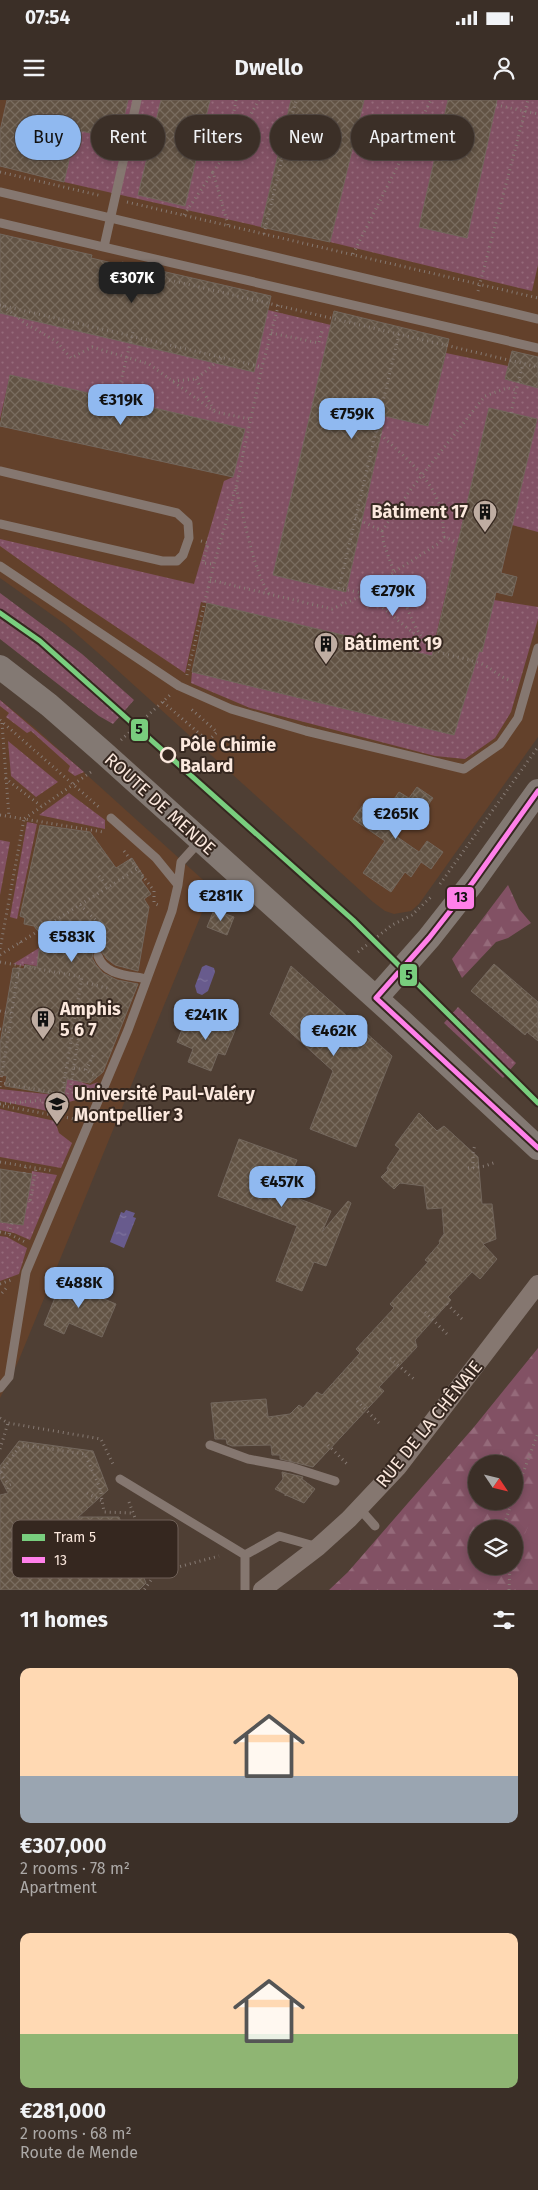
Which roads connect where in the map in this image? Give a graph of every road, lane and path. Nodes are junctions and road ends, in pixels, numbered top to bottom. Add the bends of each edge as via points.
1 (137, 100) edge
2 (236, 100) edge
3 (259, 100) edge
4 (296, 100) edge
5 (431, 100) edge
6 (528, 100) edge
7 (496, 105) dead end
8 (524, 111) junction
9 (538, 114) edge
10 (233, 115) edge
11 (250, 115) edge
12 (221, 160) edge
13 (0, 172) edge
14 (213, 172) junction
15 (0, 192) edge
16 (114, 200) junction
17 (184, 215) junction
18 (110, 218) junction
19 (0, 223) edge
20 (228, 225) junction
21 (264, 234) junction
22 (104, 247) junction
23 (353, 254) junction
24 (100, 264) dead end
25 (480, 284) junction
26 (538, 296) edge
27 (281, 298) dead end
28 (476, 304) junction
29 (2, 306) edge
30 (278, 307) junction
31 (538, 319) edge
32 (134, 328) dead end
33 (322, 330) dead end
34 (271, 333) junction
35 (399, 334) junction
36 (132, 335) junction
37 (538, 348) edge
38 (128, 356) junction
39 (222, 357) junction
40 (523, 364) junction
41 (262, 367) junction
42 (538, 367) edge
43 (196, 380) junction
44 (172, 381) junction
45 (516, 390) junction
46 (116, 401) dead end
47 (215, 412) junction
48 (511, 413) dead end
49 (250, 419) junction
50 (376, 431) junction
51 (0, 471) edge
52 (422, 476) junction
53 (236, 487) junction
54 (355, 518) junction
55 (0, 524) edge
56 (382, 531) junction
57 (444, 537) junction
58 (457, 542) dead end
59 (204, 563) dead end
60 (214, 564) junction
61 (0, 566) edge
62 (394, 572) junction
63 (210, 580) junction
64 (269, 594) junction
65 (366, 594) junction
66 (425, 643) junction
67 (538, 648) edge
68 (0, 667) edge
69 (529, 685) junction
70 (178, 686) junction
71 (188, 706) dead end
72 (1, 721) edge
73 (538, 747) edge
74 (105, 754) junction
75 (5, 778) junction
76 (72, 784) junction
77 (538, 791) edge
78 (41, 806) junction
79 (0, 816) edge
80 (9, 817) junction
81 (111, 818) joint
82 (24, 819) junction
83 (112, 833) dead end
84 (200, 841) junction
85 (122, 848) dead end
86 (137, 869) junction
87 (99, 876) dead end
88 (178, 886) junction
89 (439, 886) dead end
90 (109, 888) junction
91 (434, 894) dead end
92 (80, 905) junction
93 (172, 911) junction
94 (102, 926) dead end
95 (20, 942) junction
96 (23, 946) dead end
97 (0, 948) edge
98 (358, 952) dead end
99 (0, 955) edge
100 (98, 956) dead end
101 (0, 962) edge
102 (19, 966) junction
103 (18, 975) junction
104 (23, 976) dead end
105 (146, 979) junction
106 (376, 998) junction
107 (0, 1011) edge
108 (12, 1014) junction
109 (75, 1020) junction
110 (10, 1024) junction
111 (15, 1024) dead end
112 (0, 1029) edge
113 (9, 1031) junction
114 (94, 1054) dead end
115 (5, 1059) junction
116 (9, 1059) dead end
117 (74, 1068) junction
118 (86, 1070) junction
119 (96, 1076) dead end
120 (1, 1083) edge
121 (0, 1087) edge
122 (64, 1088) junction
123 (70, 1090) junction
124 (0, 1105) edge
125 (88, 1122) junction
126 (475, 1144) dead end
127 (538, 1148) edge
128 (0, 1162) edge
129 (496, 1162) dead end
130 (26, 1166) junction
131 (36, 1168) junction
132 (468, 1168) dead end
133 (474, 1168) junction
134 (24, 1173) dead end
135 (66, 1174) junction
136 (28, 1201) dead end
137 (12, 1223) dead end
138 (0, 1232) edge
139 (10, 1234) junction
140 (37, 1245) junction
141 (538, 1284) edge
142 (8, 1286) dead end
143 (2, 1293) dead end
144 (447, 1304) dead end
145 (425, 1312) dead end
146 (462, 1319) dead end
147 (449, 1336) dead end
148 (390, 1358) dead end
149 (414, 1380) dead end
150 (0, 1388) edge
151 (357, 1401) dead end
152 (0, 1418) edge
153 (8, 1423) junction
154 (380, 1424) dead end
155 (538, 1433) edge
156 (328, 1444) dead end
157 (210, 1445) dead end
158 (0, 1448) edge
159 (348, 1465) dead end
160 (0, 1472) edge
161 (523, 1473) edge
162 (120, 1479) junction
163 (336, 1481) dead end
164 (14, 1484) dead end
165 (87, 1493) dead end
166 (102, 1502) junction
167 (359, 1508) junction
168 (133, 1513) junction
169 (136, 1520) edge
170 (375, 1526) dead end
171 (318, 1547) junction
172 (236, 1549) junction
173 (245, 1555) junction
174 (178, 1566) edge
175 (510, 1575) edge
176 (152, 1578) edge
177 (144, 1590) edge
178 (245, 1590) edge
179 (262, 1590) edge
180 (509, 1590) edge

1 - 16 lane
2 - 10 path
3 - 11 path
4 - 21 path
5 - 23 path
6 - 8 path
7 - 8 path
8 - 9 path
8 - 25 path
12 - 14 path
13 - 16 path
14 - 17 path
14 - 20 path
15 - 18 lane
16 - 17 path
16 - 18 lane
17 - 20 path
18 - 22 lane
18 - 28 lane
19 - 22 lane
20 - 21 path
21 - 23 path
22 - 37 lane
23 - 25 path
24 - 30 path
25 - 26 path
25 - 28 path
27 - 30 path
28 - 31 lane
29 - 36 path
29 - 38 path via 56,340 71,358 92,347
30 - 34 path
30 - 35 path
32 - 36 path
33 - 34 path via 319,343
34 - 41 path
35 - 40 path
35 - 50 path
36 - 38 path
36 - 39 path
38 - 44 path via 149,364
38 - 46 path
39 - 41 path
39 - 43 path
40 - 42 path
40 - 45 path
41 - 49 path
43 - 44 path
43 - 47 path
44 - 47 path
45 - 48 path
45 - 52 path via 507,388 485,396
47 - 49 path
49 - 53 path
50 - 52 path
50 - 54 path
51 - 55 lane via 177,513 188,523 189,538 183,555 176,561 162,562
52 - 56 path
52 - 57 path via 437,498
53 - 60 path
53 - 64 path via 261,578
54 - 56 path
54 - 65 path via 339,588
56 - 62 path
57 - 58 path
57 - 62 path
59 - 60 path
60 - 63 path
61 - 70 lane
62 - 65 path
62 - 66 path
63 - 64 path
63 - 70 path via 188,673
64 - 65 path via 332,609
65 - 66 path
66 - 69 path via 436,651 483,664 503,679
67 - 69 lane
68 - 74 main road, ROUTE DE MENDE
69 - 70 lane via 518,718 500,744 464,769 306,732 231,709
71 - 74 path via 217,732 208,741 164,701
72 - 75 path
72 - 76 path
73 - 89 path
74 - 76 path via 88,776
74 - 84 main road, ROUTE DE MENDE
75 - 78 path
75 - 80 path
76 - 78 path
76 - 81 path
77 - 106 main road via 435,931
78 - 82 path
79 - 80 path
80 - 82 path
81 - 88 lane via 156,858
82 - 83 path
82 - 97 path
84 - 88 lane via 181,862
84 - 106 main road, ROUTE DE MENDE
85 - 86 path
86 - 90 path
86 - 93 path via 154,891 154,903
87 - 90 path
88 - 93 lane
90 - 92 path
91 - 98 path via 412,915 392,924
92 - 94 path
92 - 95 path
93 - 105 lane
95 - 96 path
95 - 99 path
100 - 105 lane via 101,964 110,971
101 - 102 path
102 - 103 path
102 - 109 path via 82,977
103 - 104 path
103 - 108 path
105 - 125 lane
106 - 127 main road, ROUTE DE MENDE
107 - 108 path
108 - 110 path
109 - 117 path via 81,1023
109 - 122 path
110 - 111 path
110 - 113 path
112 - 113 path
113 - 115 path
114 - 118 path
115 - 116 path
115 - 120 path
117 - 118 path
117 - 123 path
118 - 119 path
120 - 121 path
120 - 122 path via 62,1094
122 - 123 path
123 - 124 path via 65,1098
124 - 125 path
125 - 135 lane
126 - 133 path
128 - 130 path
129 - 133 path
130 - 131 path
130 - 134 path
131 - 135 path
131 - 136 path via 30,1204
132 - 133 path
135 - 140 lane
137 - 139 path
138 - 139 path
139 - 140 path via 27,1244
140 - 150 lane via 26,1272 9,1377
141 - 167 street, RUE DE LA CHÊNAIE via 398,1467
142 - 143 path
144 - 146 path
145 - 147 path
148 - 149 path
151 - 154 path
152 - 153 path
153 - 158 path
153 - 162 path via 102,1439
155 - 161 path
156 - 159 path
157 - 163 lane via 248,1459 291,1467
160 - 164 path via 8,1487
160 - 166 path via 20,1446 85,1454 100,1488
162 - 168 path
162 - 172 lane
165 - 166 path
166 - 168 path via 104,1512
167 - 170 lane
167 - 171 street, RUE DE LA CHÊNAIE
168 - 169 path
171 - 173 lane via 279,1536
171 - 179 street, RUE DE LA CHÊNAIE
172 - 173 lane
172 - 174 path
173 - 178 lane
175 - 180 path
176 - 177 path

